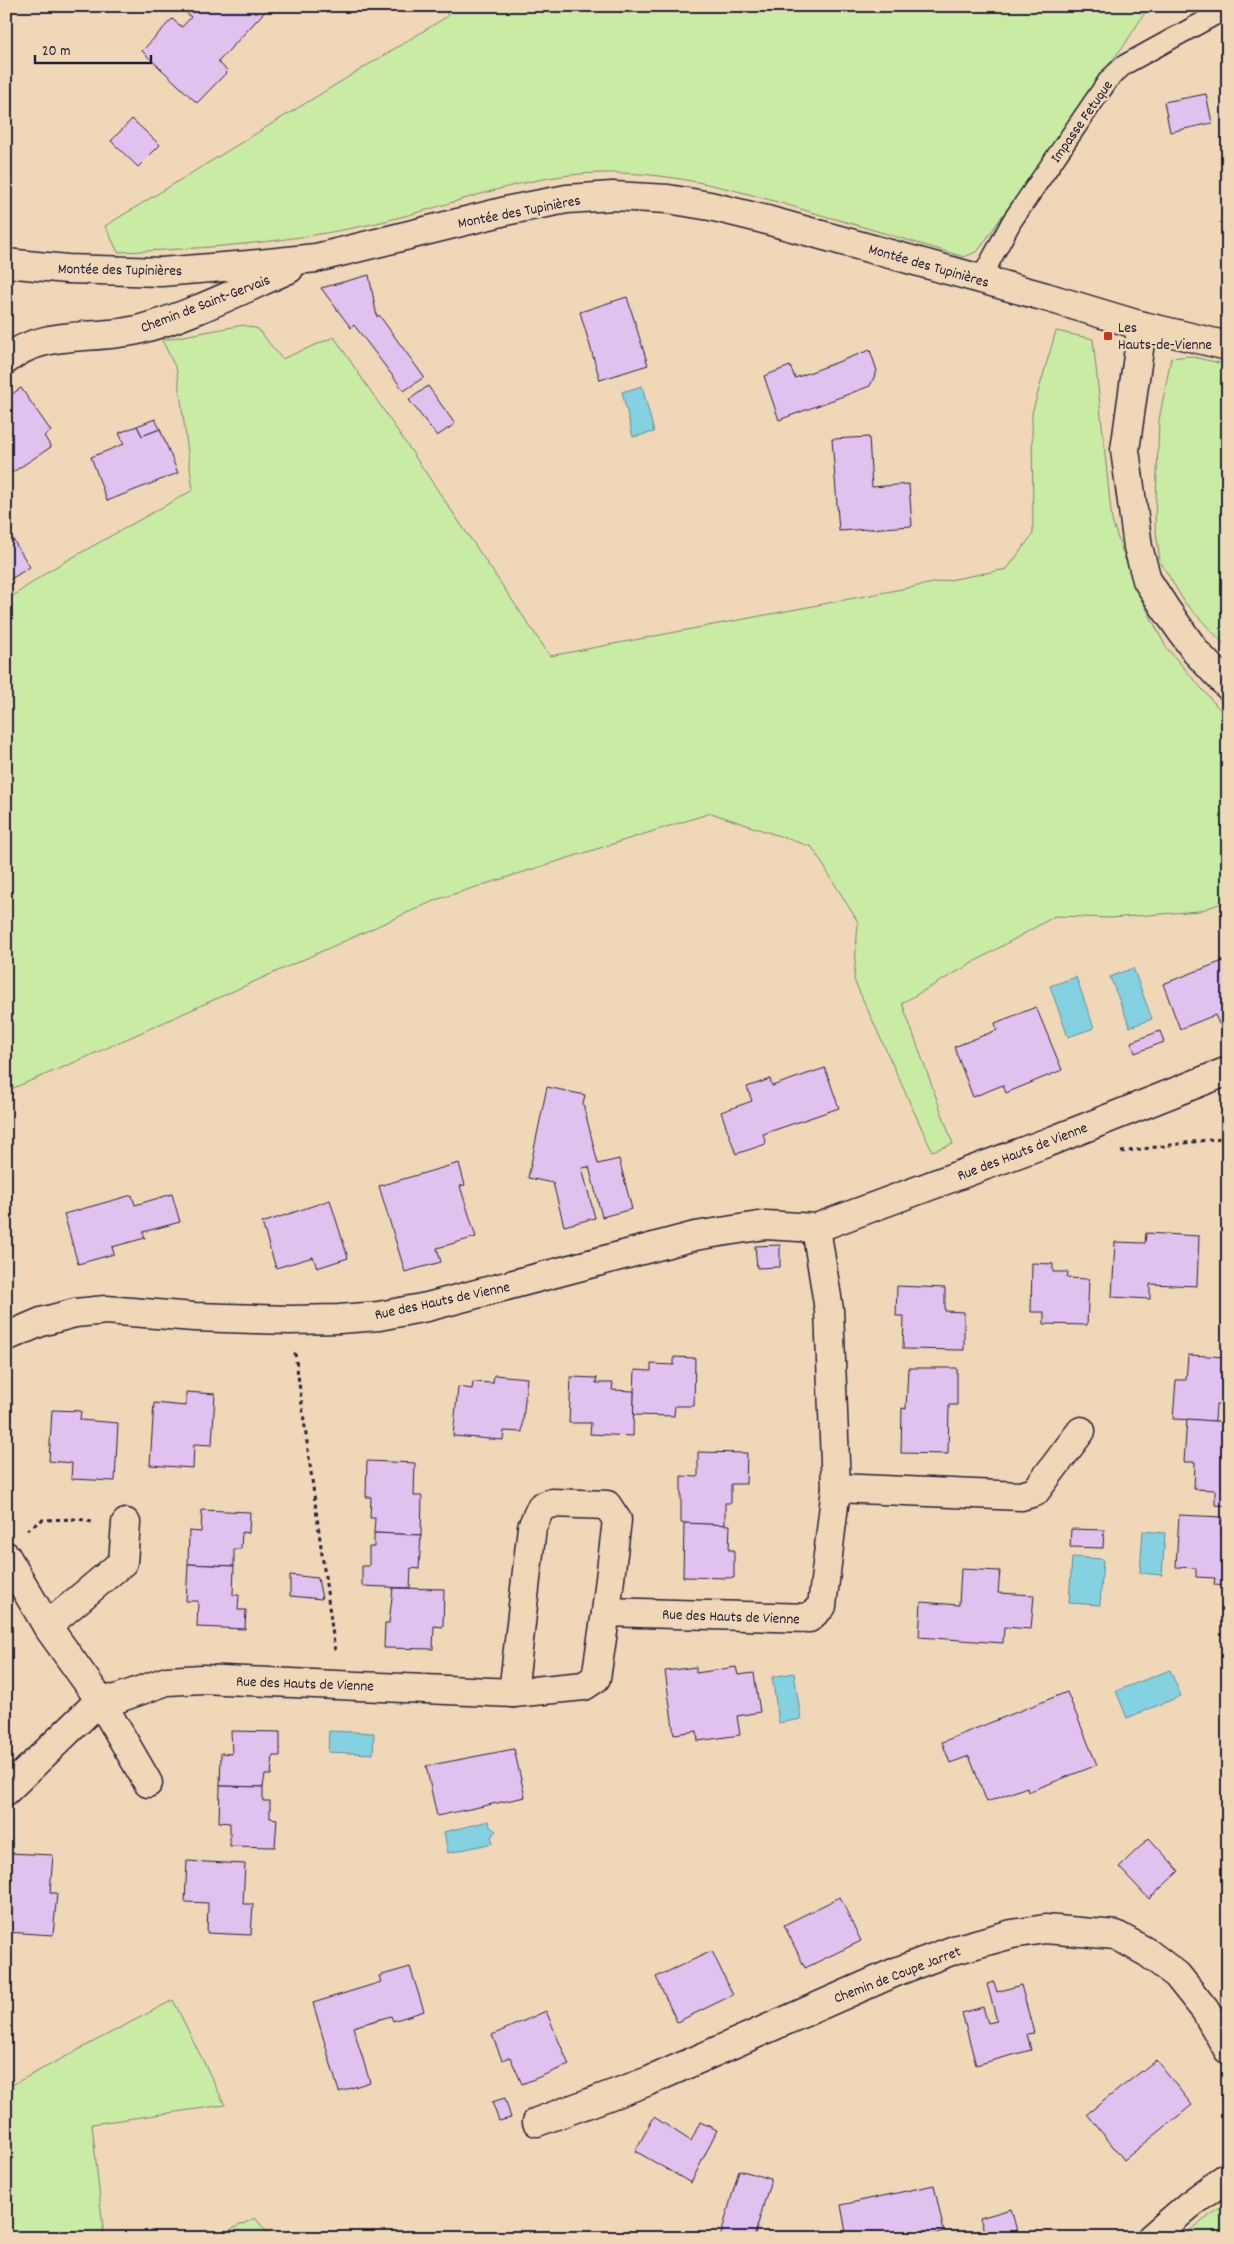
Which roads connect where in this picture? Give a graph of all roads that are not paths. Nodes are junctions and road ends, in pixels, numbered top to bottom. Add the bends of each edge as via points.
1 (1228, 8) edge
2 (316, 258) junction
3 (6, 262) edge
4 (980, 280) junction
5 (1139, 325) junction
6 (1228, 346) edge
7 (6, 360) edge
8 (1228, 686) edge
9 (1228, 1071) edge
10 (816, 1228) junction
11 (6, 1336) edge
12 (1081, 1431) dead end
13 (836, 1488) junction
14 (125, 1527) road end
15 (13, 1546) edge
16 (606, 1612) junction
17 (47, 1626) junction
18 (513, 1693) junction
19 (100, 1700) junction
20 (148, 1783) dead end
21 (6, 1791) edge
22 (1228, 2050) edge
23 (537, 2122) dead end
24 (1228, 2176) edge
25 (1151, 2238) edge

1 - 4 lane, Impasse Fetuque via 1124,65 1109,78 1012,221
2 - 3 street, Montée des Tupinières via 161,272 67,269
2 - 4 street, Montée des Tupinières via 510,210 567,199 613,196 668,199 710,206
2 - 7 street, Chemin de Saint-Gervais via 140,330 40,342
4 - 5 street, Montée des Tupinières
5 - 6 street, Montée des Tupinières
5 - 8 street via 1140,342 1125,450 1138,547 1147,580 1165,608 1196,652
9 - 10 street, Rue des Hauts de Vienne via 1054,1140
10 - 11 street, Rue des Hauts de Vienne via 765,1225 695,1236 427,1307 379,1316 290,1320 106,1310 75,1313
10 - 13 street, Rue des Hauts de Vienne via 829,1310
12 - 13 street via 1035,1492 1021,1496
13 - 16 street, Rue des Hauts de Vienne via 822,1606 809,1618
14 - 17 street via 123,1562
15 - 17 street
16 - 18 street, Rue des Hauts de Vienne via 596,1678 584,1686
16 - 18 street, Rue des Hauts de Vienne via 617,1520 607,1505 552,1503 541,1507 532,1527
17 - 19 street
18 - 19 street, Rue des Hauts de Vienne via 202,1679 167,1680 116,1700
19 - 20 street
19 - 21 street
22 - 23 street, Chemin de Coupe Jarret via 1205,2010 1177,1975 1148,1953 1116,1936 1045,1929 1012,1934 954,1950 898,1971 649,2081
24 - 25 street

